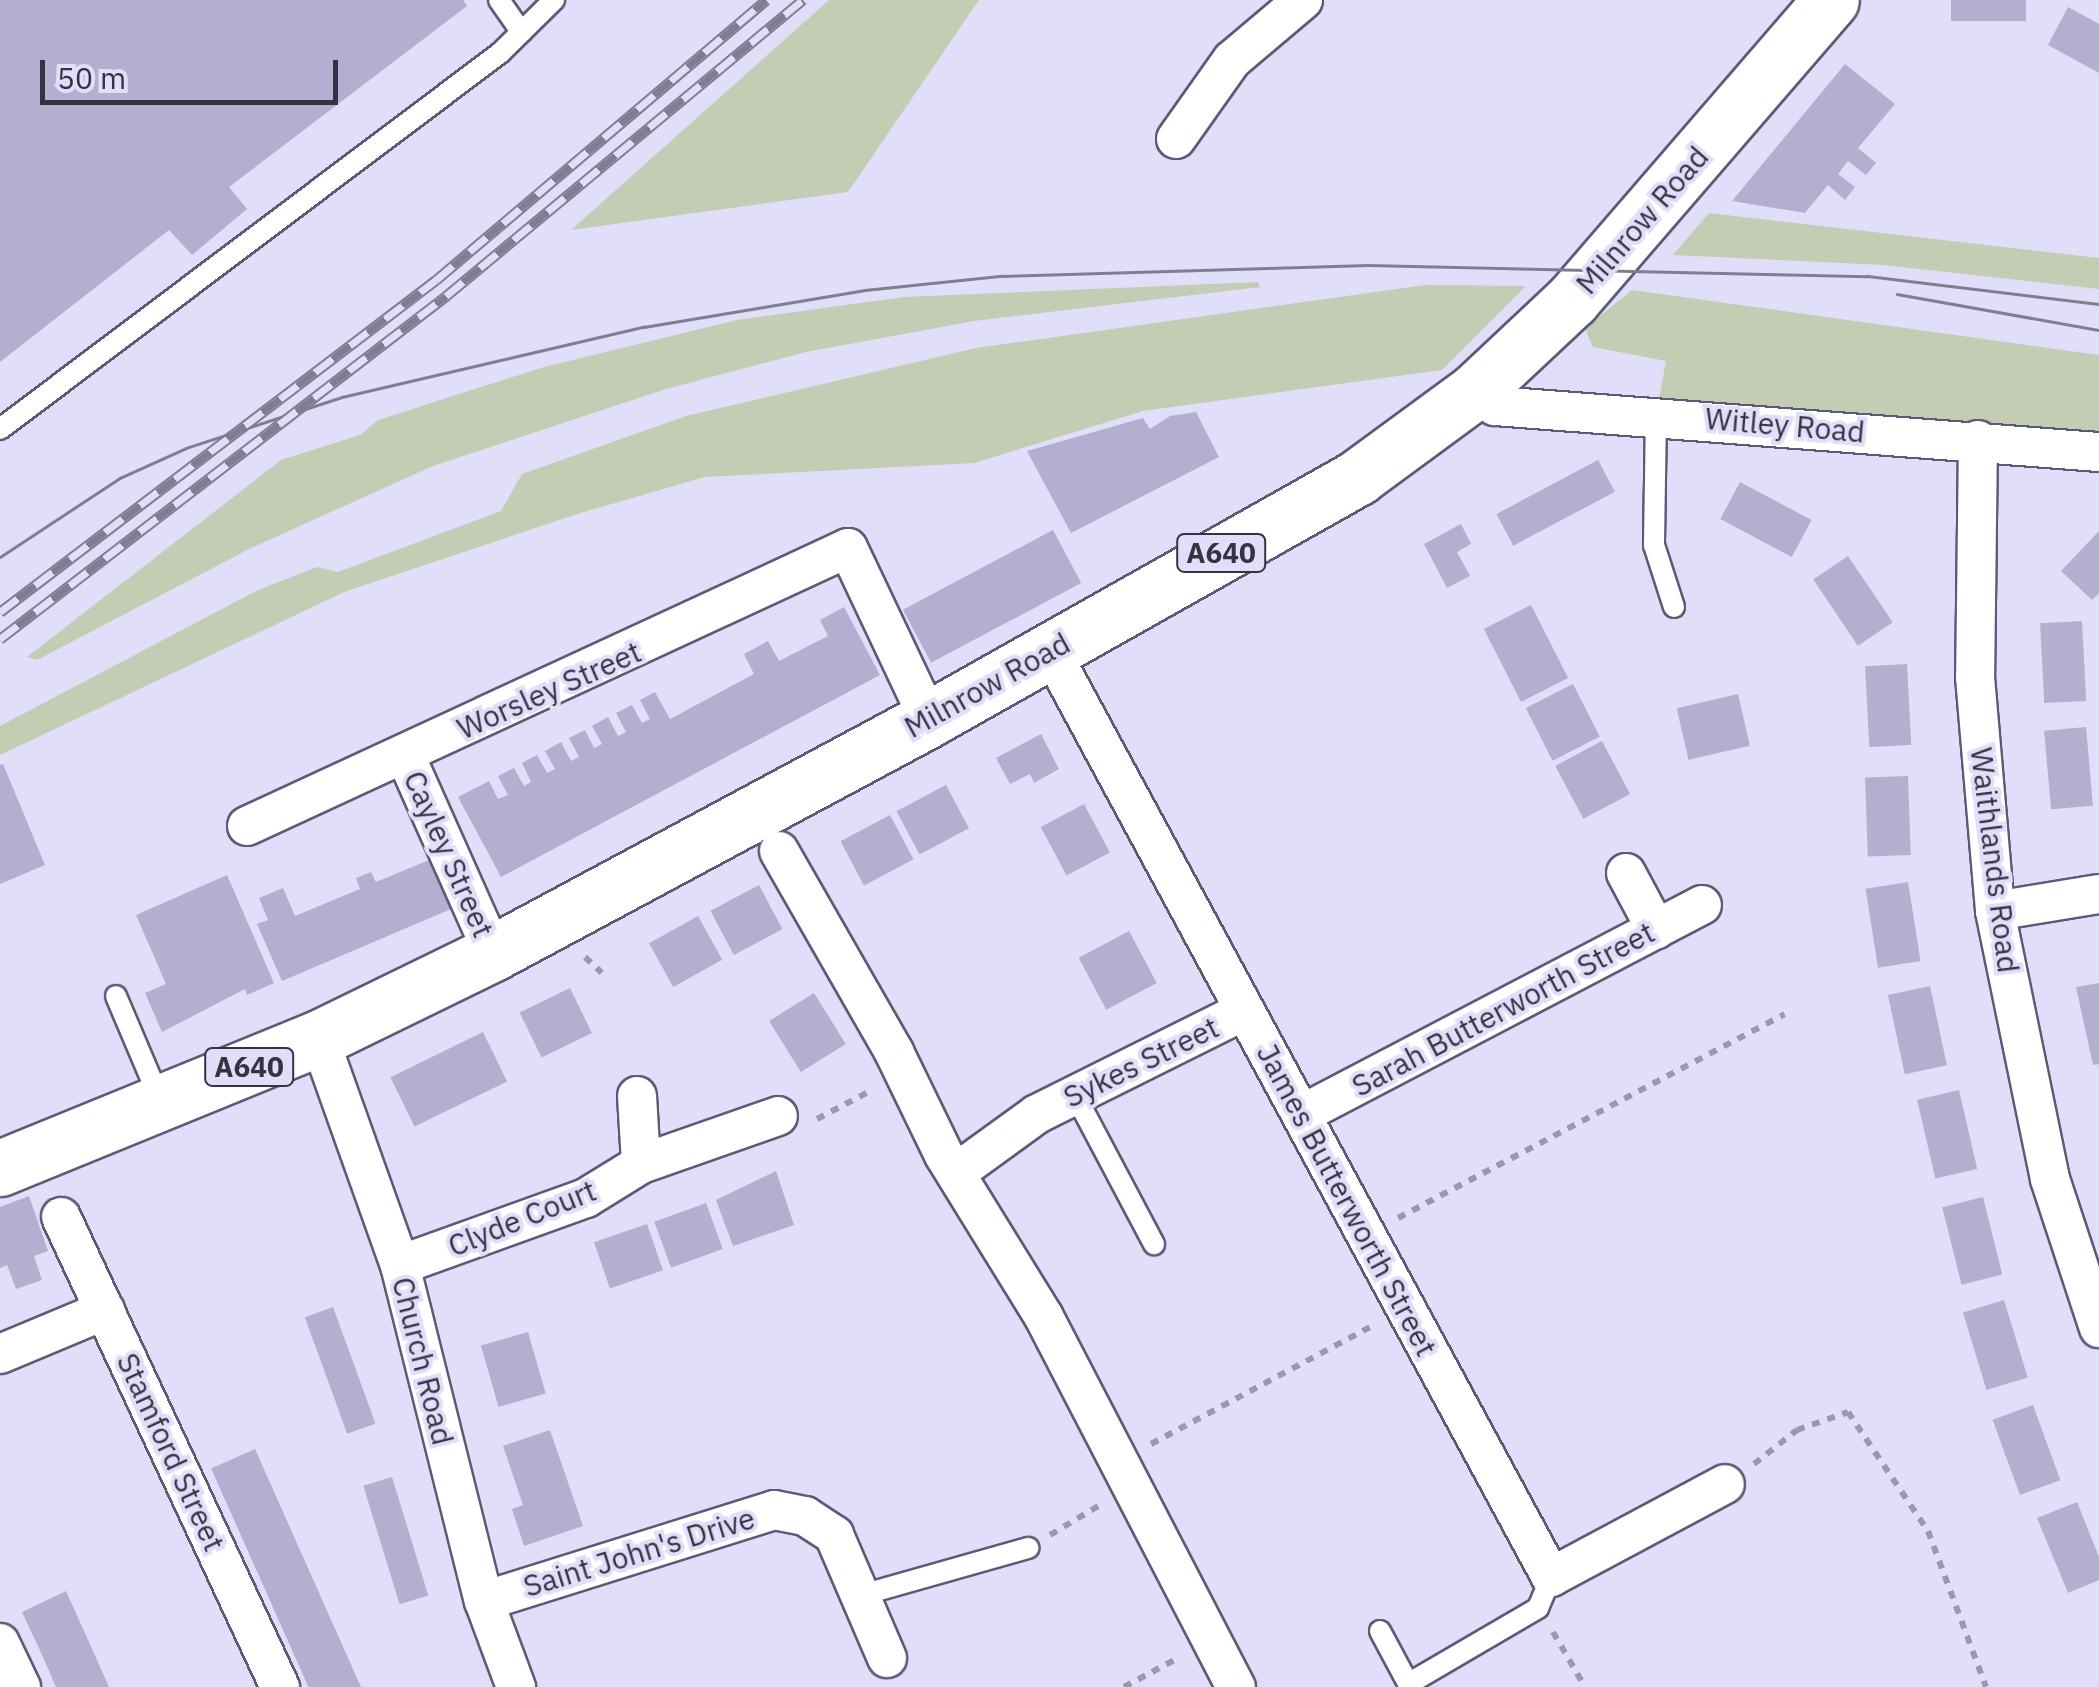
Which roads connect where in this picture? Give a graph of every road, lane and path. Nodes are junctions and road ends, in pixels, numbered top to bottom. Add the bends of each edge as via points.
1 (499, 0) edge
2 (554, 0) edge
3 (1302, 0) edge
4 (1831, 0) edge
5 (521, 32) junction
6 (1176, 138) dead end
7 (1475, 391) junction
8 (1656, 415) junction
9 (0, 429) edge
10 (1978, 440) junction
11 (2099, 452) edge
12 (1674, 607) dead end
13 (1050, 650) junction
14 (929, 719) junction
15 (404, 755) junction
16 (247, 826) dead end
17 (779, 850) dead end
18 (1626, 873) dead end
19 (2099, 894) edge
20 (1702, 905) dead end
21 (1995, 910) junction
22 (1656, 929) junction
23 (493, 953) junction
24 (116, 996) dead end
25 (1244, 1010) junction
26 (1785, 1014) dead end
27 (319, 1038) junction
28 (904, 1072) junction
29 (1075, 1095) junction
30 (637, 1096) dead end
31 (161, 1104) junction
32 (1304, 1114) junction
33 (778, 1116) joint
34 (641, 1164) junction
35 (0, 1168) edge
36 (957, 1172) junction
37 (61, 1216) dead end
38 (1366, 1235) junction
39 (1154, 1244) dead end
40 (400, 1265) junction
41 (1406, 1308) junction
42 (106, 1310) junction
43 (2099, 1328) edge
44 (0, 1354) edge
45 (1126, 1474) junction
46 (1725, 1484) joint
47 (1028, 1548) joint
48 (1545, 1593) junction
49 (862, 1595) junction
50 (484, 1601) junction
51 (1380, 1631) dead end
52 (1210, 1640) junction
53 (0, 1643) edge
54 (887, 1658) dead end
55 (1409, 1685) edge
56 (21, 1687) edge
57 (280, 1687) edge
58 (516, 1687) edge
59 (1124, 1687) edge
60 (1236, 1687) edge
61 (1585, 1687) edge
62 (1986, 1687) edge

1 - 5 lane
2 - 5 lane
3 - 6 street via 1232,60
4 - 7 main road, Milnrow Road / A640 via 1572,300
5 - 9 lane
7 - 8 street, Witley Road via 1495,406
7 - 13 main road, Milnrow Road / A640 via 1358,477
8 - 10 street, Witley Road
8 - 12 lane via 1654,545
10 - 11 street, Witley Road
10 - 21 street, Waithlands Road via 1975,678
13 - 14 main road, Milnrow Road / A640
13 - 25 street, James Butterworth Street
14 - 15 street, Worsley Street via 848,548
14 - 23 main road, Milnrow Road / A640
15 - 16 street, Worsley Street
15 - 23 street, Cayley Street
17 - 28 street
18 - 22 street
19 - 21 street
20 - 22 street, Sarah Butterworth Street
21 - 43 street, Waithlands Road via 2050,1179
22 - 32 street, Sarah Butterworth Street
23 - 27 main road, Milnrow Road / A640
24 - 31 lane
25 - 29 street, Sykes Street
25 - 32 street, James Butterworth Street
26 - 38 path
27 - 31 main road, Milnrow Road / A640
27 - 40 street, Church Road
28 - 33 path via 808,1123
28 - 36 street
29 - 36 street, Sykes Street via 1036,1114
29 - 39 lane
30 - 34 street
31 - 35 main road, Milnrow Road / A640
32 - 38 street, James Butterworth Street
33 - 34 street, Clyde Court
34 - 40 street, Clyde Court via 586,1198
36 - 45 street
37 - 42 street, Stamford Street
38 - 41 street, James Butterworth Street
40 - 50 street, Church Road
41 - 45 path
41 - 48 street, James Butterworth Street
42 - 44 street
42 - 57 street, Stamford Street
45 - 47 path
45 - 52 street
46 - 48 street
46 - 62 path via 1797,1430 1848,1412 1928,1531
47 - 49 lane
48 - 55 lane
48 - 61 path
49 - 50 street, Saint John's Drive via 834,1535 804,1516 774,1510
49 - 54 street, Saint John's Drive
50 - 58 street, Church Road
51 - 55 lane
52 - 59 path
52 - 60 street
53 - 56 street

